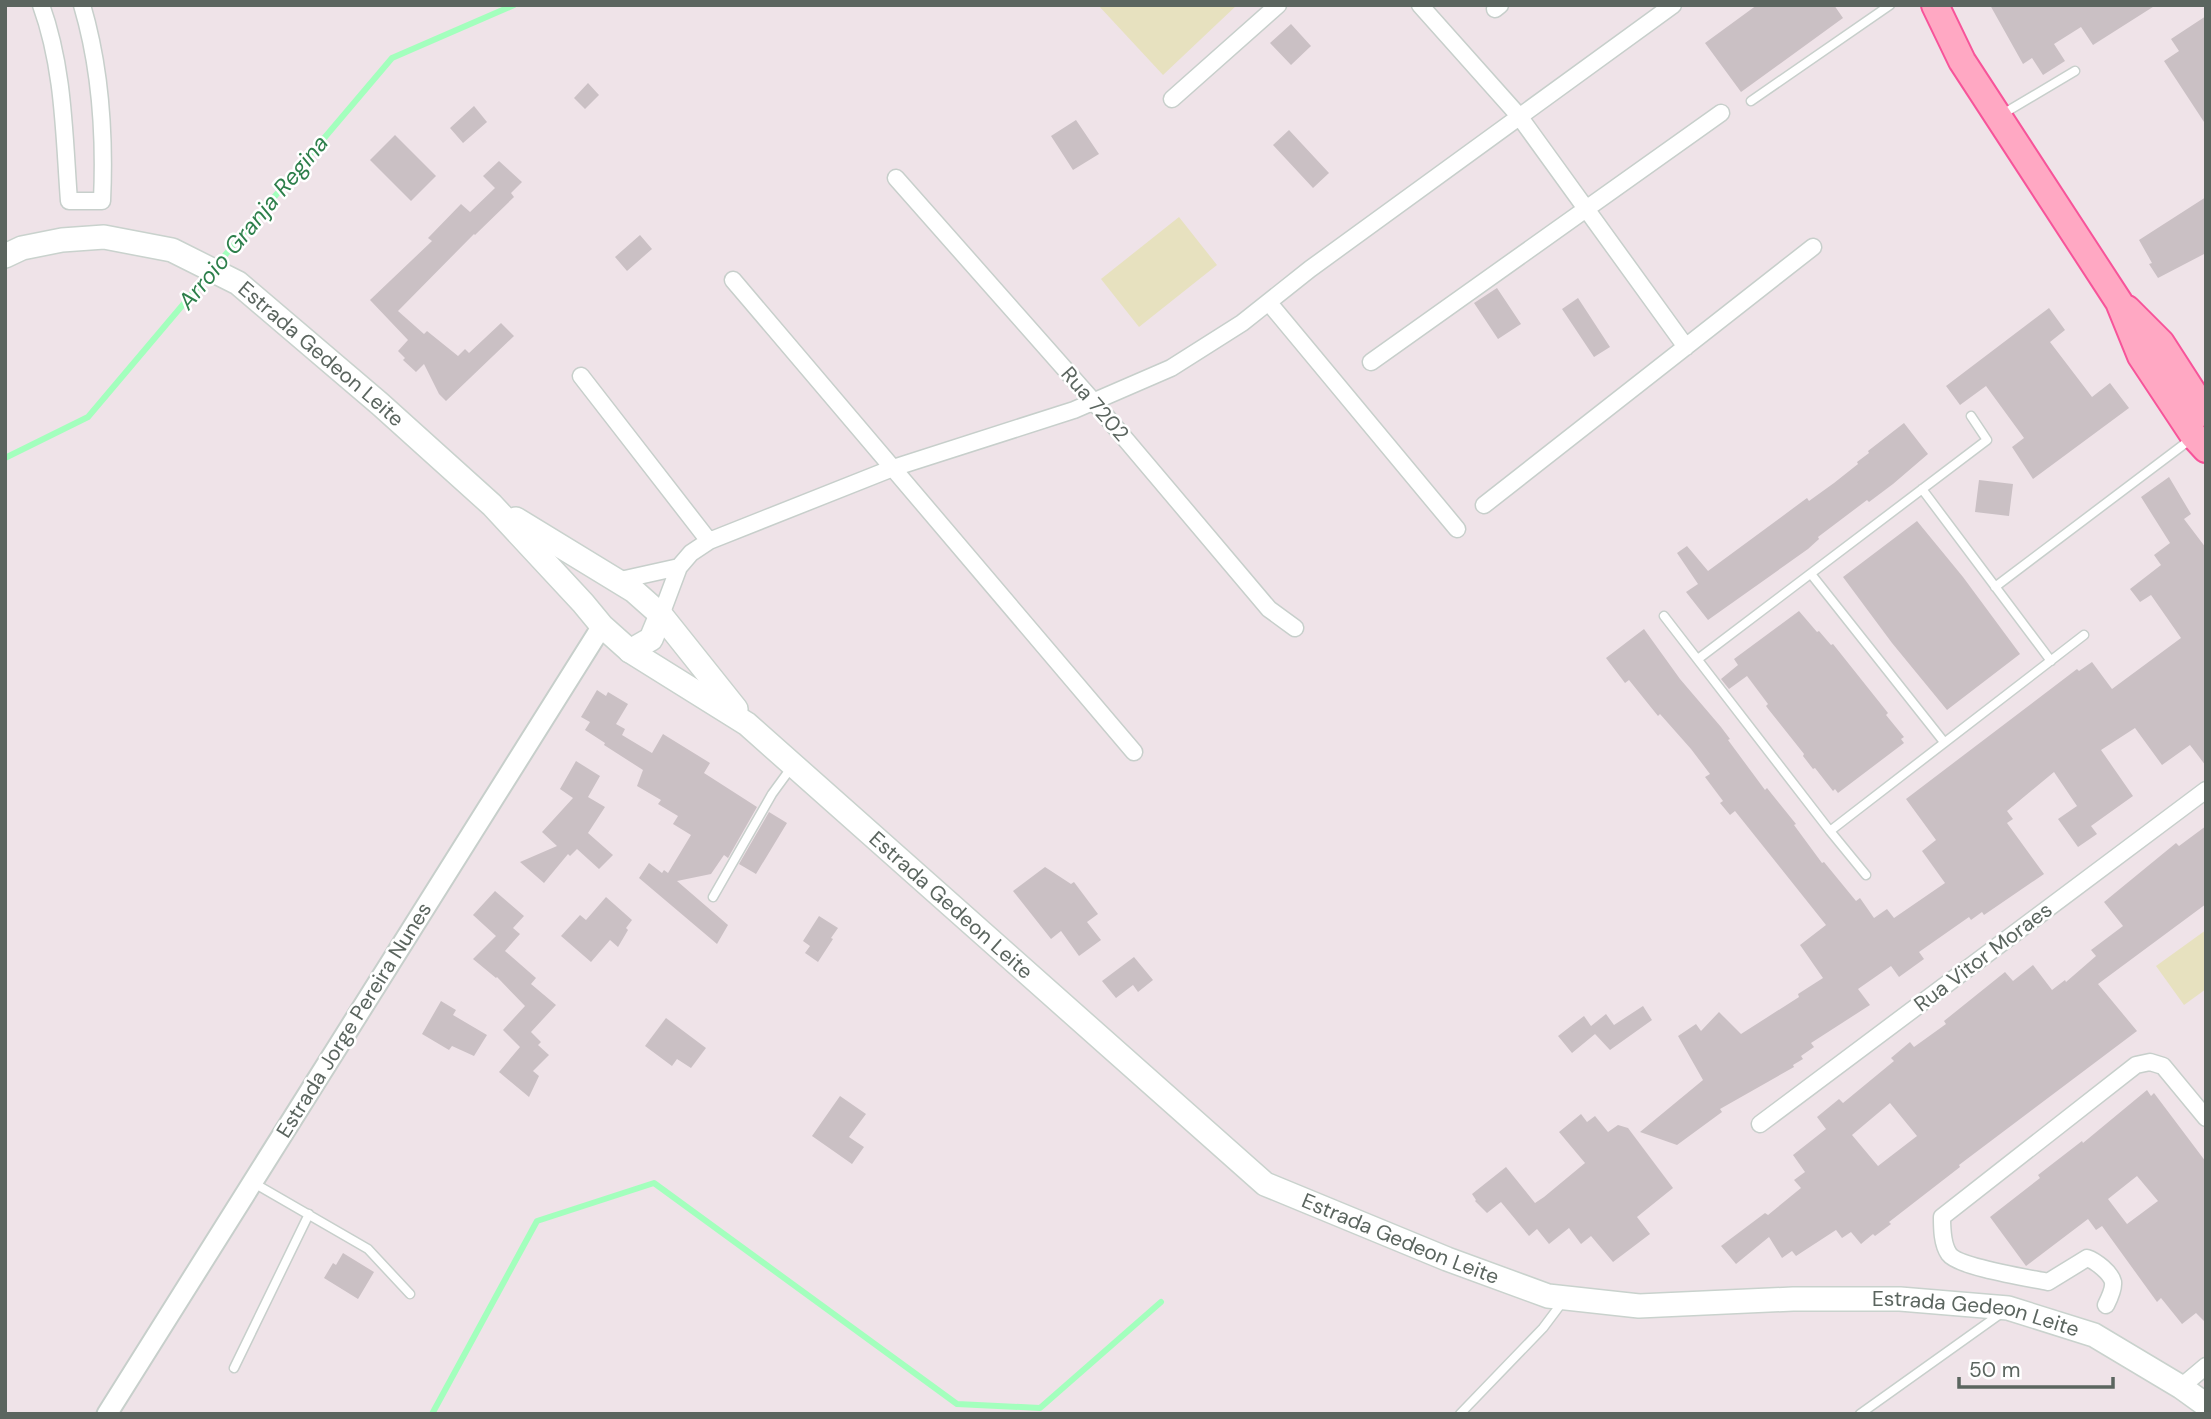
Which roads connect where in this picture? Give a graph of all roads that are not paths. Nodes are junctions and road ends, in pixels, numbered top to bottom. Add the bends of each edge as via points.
1 (41, 5) edge
2 (82, 5) edge
3 (1278, 5) edge
4 (1420, 5) edge
5 (1673, 5) edge
6 (1890, 5) edge
7 (1916, 5) edge
8 (1935, 5) edge
9 (1962, 61) junction
10 (2075, 71) dead end
11 (1172, 99) dead end
12 (1751, 101) dead end
13 (1721, 113) dead end
14 (1519, 116) junction
15 (1998, 116) junction
16 (896, 178) dead end
17 (1587, 209) junction
18 (1813, 247) dead end
19 (5, 256) edge
20 (733, 280) dead end
21 (1270, 303) junction
22 (1686, 347) junction
23 (1371, 362) dead end
24 (581, 376) dead end
25 (1094, 402) junction
26 (1971, 416) dead end
27 (2203, 431) edge
28 (893, 468) junction
29 (1922, 489) junction
30 (492, 505) junction
31 (1484, 505) dead end
32 (1457, 528) dead end
33 (709, 541) junction
34 (679, 566) junction
35 (1811, 574) junction
36 (615, 581) junction
37 (1995, 587) junction
38 (583, 603) junction
39 (661, 615) junction
40 (1664, 616) dead end
41 (601, 626) junction
42 (1295, 628) dead end
43 (2084, 635) dead end
44 (630, 651) junction
45 (1698, 659) junction
46 (2051, 661) junction
47 (747, 724) junction
48 (1944, 742) junction
49 (1134, 752) dead end
50 (793, 764) junction
51 (2206, 790) edge
52 (1830, 831) junction
53 (1866, 875) dead end
54 (713, 897) dead end
55 (2206, 1118) edge
56 (1760, 1124) dead end
57 (252, 1182) junction
58 (309, 1214) junction
59 (410, 1294) dead end
60 (1566, 1298) junction
61 (2106, 1305) dead end
62 (2008, 1308) junction
63 (2206, 1366) edge
64 (234, 1368) dead end
65 (2181, 1387) junction
66 (2206, 1405) edge
67 (107, 1414) edge
68 (1460, 1414) edge
69 (1860, 1414) edge

1 - 2 street via 62,93 69,201 102,201 101,95
3 - 11 street
4 - 14 street
5 - 14 street
6 - 12 lane
7 - 9 main road
8 - 9 main road
9 - 15 main road
10 - 15 lane
13 - 17 street
14 - 17 street
14 - 21 street
15 - 27 main road via 2119,302 2161,343
16 - 25 street, Rua 7202
17 - 22 street
17 - 23 street
18 - 22 street
19 - 30 main road, Estrada Gedeon Leite via 62,240 104,237 172,250 238,283
20 - 28 street
21 - 25 street via 1171,368
21 - 32 street
22 - 31 street
24 - 33 street
25 - 28 street
25 - 42 street, Rua 7202 via 1269,609
26 - 29 lane via 1987,440
27 - 37 lane
28 - 33 street
28 - 49 street
29 - 35 lane
29 - 37 lane
30 - 36 main road, Estrada Gedeon Leite
30 - 38 main road, Estrada Gedeon Leite
33 - 34 street
34 - 36 street
34 - 39 street
35 - 45 lane
35 - 48 lane
36 - 38 main road via 588,591
36 - 39 main road, Estrada Gedeon Leite
37 - 46 lane
38 - 41 main road, Estrada Gedeon Leite
39 - 44 main road via 651,639
39 - 47 main road, Estrada Gedeon Leite
40 - 45 lane
41 - 44 main road, Estrada Gedeon Leite
41 - 57 street, Estrada Jorge Pereira Nunes
43 - 46 lane
44 - 47 main road, Estrada Gedeon Leite
45 - 52 lane
46 - 48 lane
47 - 50 main road, Estrada Gedeon Leite
48 - 52 lane
50 - 54 lane
50 - 60 main road, Estrada Gedeon Leite via 1265,1184 1447,1259 1548,1296
51 - 56 street, Rua Vitor Moraes
52 - 53 lane
55 - 61 street via 2163,1066 2150,1062 2136,1065 1942,1217 1949,1255 1962,1264 2048,1282 2087,1258 2095,1261 2113,1280
57 - 58 lane
57 - 67 street, Estrada Jorge Pereira Nunes
58 - 59 lane via 368,1249
58 - 64 lane
60 - 62 main road, Estrada Gedeon Leite via 1639,1306 1900,1299
60 - 68 lane
62 - 65 main road, Estrada Gedeon Leite via 2094,1335
62 - 69 lane
63 - 65 street
65 - 66 main road, Estrada Gedeon Leite

